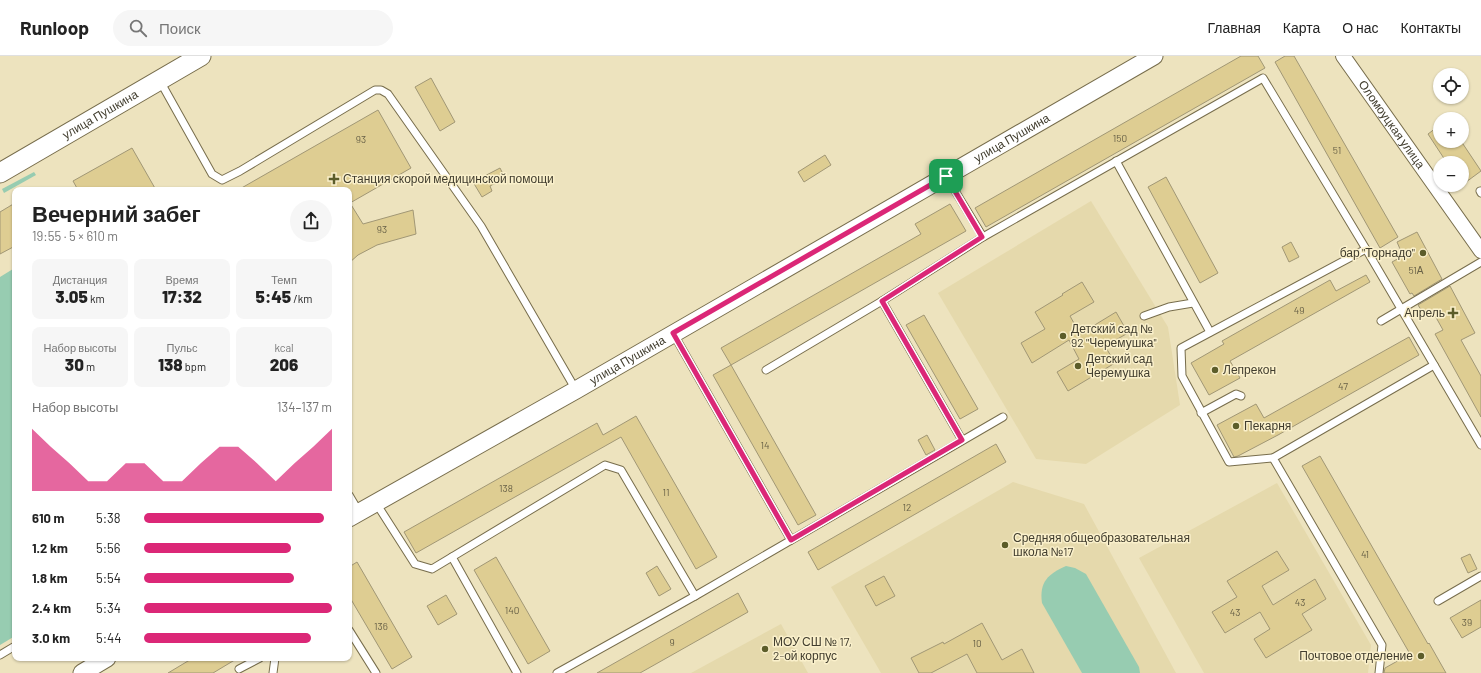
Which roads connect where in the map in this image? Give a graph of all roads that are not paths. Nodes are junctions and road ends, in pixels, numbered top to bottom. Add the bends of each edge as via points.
1 (1154, 56) edge
2 (1344, 56) edge
3 (194, 58) edge
4 (159, 80) junction
5 (1116, 161) junction
6 (0, 173) edge
7 (946, 176) junction
8 (982, 237) junction
9 (1366, 249) junction
10 (1481, 251) edge
11 (1481, 262) edge
12 (882, 301) junction
13 (1194, 303) junction
14 (1402, 309) junction
15 (1144, 316) dead end
16 (1381, 321) dead end
17 (1210, 332) junction
18 (673, 333) junction
19 (1434, 365) junction
20 (766, 370) dead end
21 (576, 390) junction
22 (1241, 396) dead end
23 (1201, 413) junction
24 (1003, 417) dead end
25 (962, 440) junction
26 (1481, 445) edge
27 (1273, 458) junction
28 (376, 503) junction
29 (354, 515) edge
30 (791, 540) junction
31 (452, 557) junction
32 (1481, 576) edge
33 (695, 596) junction
34 (1438, 601) dead end
35 (352, 635) edge
36 (12, 648) edge
37 (0, 654) edge
38 (102, 661) edge
39 (254, 661) edge
40 (275, 661) edge
41 (239, 669) dead end
42 (82, 673) edge
43 (273, 673) edge
44 (376, 673) edge
45 (517, 673) edge
46 (557, 673) edge
47 (1378, 673) edge

1 - 7 street, улица Пушкина
2 - 10 street, Оломоуцкая улица
3 - 4 main road, улица Пушкина
4 - 6 main road, улица Пушкина
4 - 21 lane via 212,174 222,180 375,90 388,94 481,226
5 - 8 lane
5 - 9 lane via 1263,78
5 - 13 lane
7 - 8 lane
7 - 18 street, улица Пушкина
8 - 12 lane
9 - 14 lane
9 - 17 lane
11 - 14 lane
12 - 20 lane
12 - 25 lane
13 - 15 lane via 1169,307
13 - 17 lane
14 - 16 lane
14 - 19 lane
17 - 23 lane via 1181,348 1182,376
18 - 21 street, улица Пушкина
18 - 30 lane
19 - 26 lane
19 - 27 lane
21 - 28 street, улица Пушкина
22 - 23 lane via 1236,394
23 - 27 lane via 1229,462
24 - 25 lane
25 - 30 lane
27 - 47 lane via 1382,645
28 - 29 street, улица Пушкина
28 - 31 lane via 415,564 432,569
30 - 33 lane
31 - 33 lane via 605,465 621,470
31 - 45 lane
32 - 34 lane
33 - 46 lane
35 - 44 lane
36 - 37 lane
38 - 42 street
39 - 41 lane
40 - 43 lane

